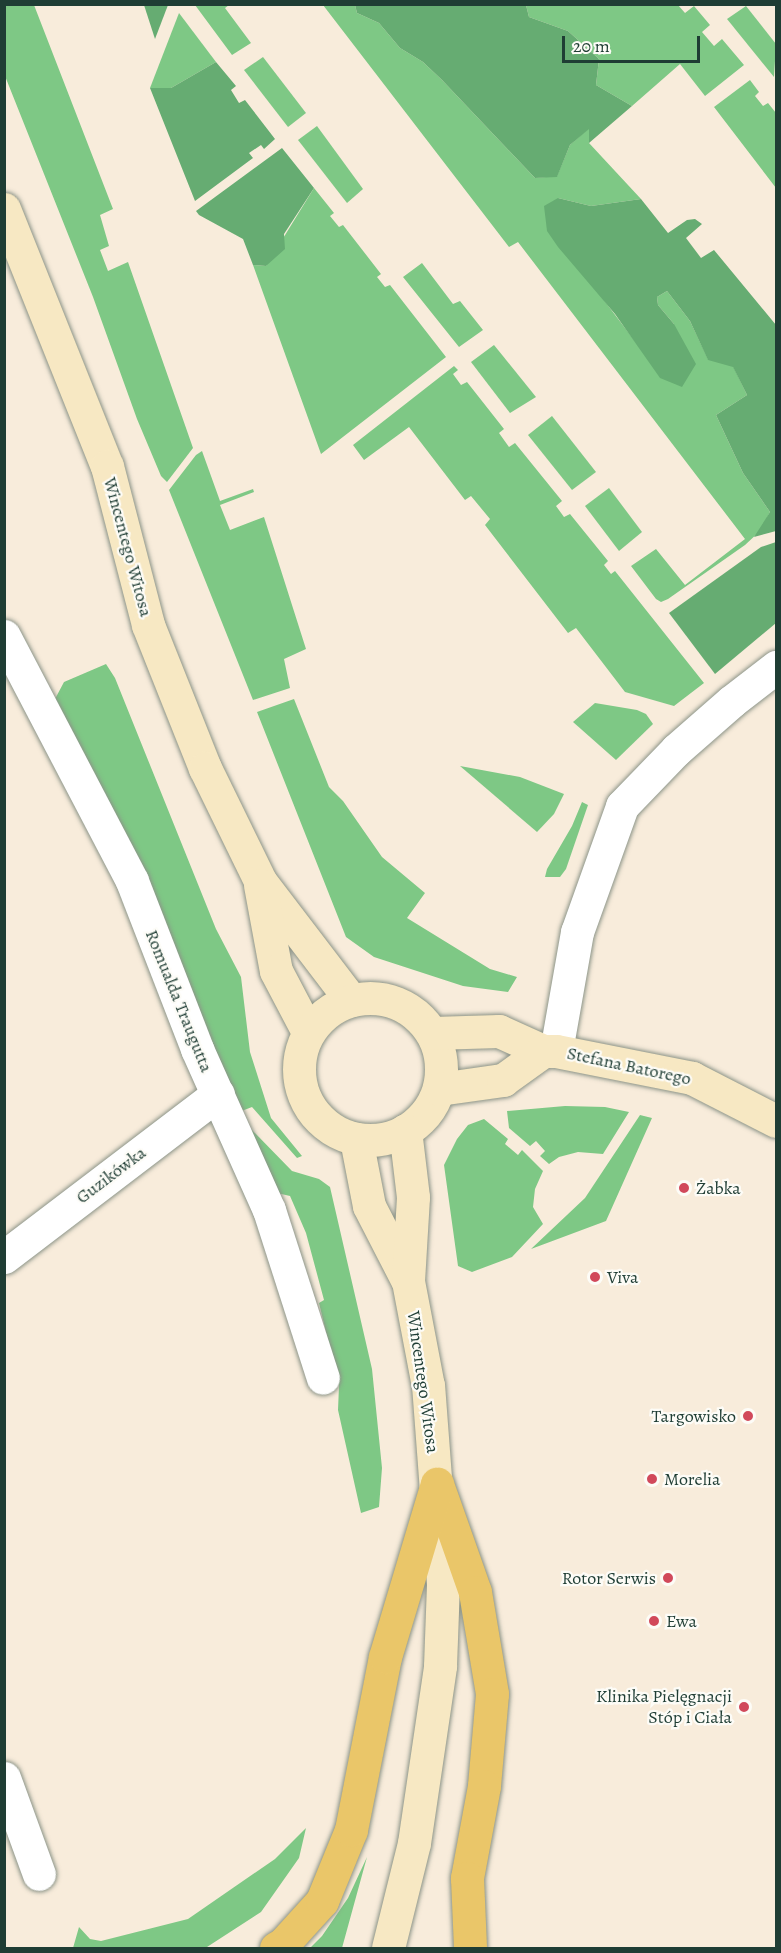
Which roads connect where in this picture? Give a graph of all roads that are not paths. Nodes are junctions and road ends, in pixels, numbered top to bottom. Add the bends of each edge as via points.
1 (4, 209) edge
2 (4, 636) edge
3 (777, 667) edge
4 (260, 881) junction
5 (351, 1000) junction
6 (308, 1032) junction
7 (432, 1033) junction
8 (550, 1051) junction
9 (439, 1089) junction
10 (218, 1094) junction
11 (777, 1121) edge
12 (405, 1130) junction
13 (356, 1139) junction
14 (4, 1257) edge
15 (408, 1281) junction
16 (323, 1378) dead end
17 (437, 1484) junction
18 (4, 1778) edge
19 (39, 1874) dead end
20 (276, 1948) edge
21 (388, 1948) edge
22 (470, 1948) edge

1 - 4 street, Wincentego Witosa via 107,466 148,625 205,768
2 - 10 street, Romualda Traugutta via 132,881
3 - 8 street via 684,743 622,806 577,932
4 - 5 street, Wincentego Witosa
4 - 6 street, Wincentego Witosa via 276,971
5 - 6 street via 323,1015
5 - 7 street via 384,998 405,1005
6 - 13 street via 300,1053 298,1076 304,1098 317,1117 334,1131
7 - 8 street, Stefana Batorego via 499,1031
7 - 9 street via 441,1059
8 - 9 street, Stefana Batorego via 502,1080
8 - 11 street, Stefana Batorego via 692,1078
9 - 12 street via 428,1112
10 - 14 street, Guzikówka
10 - 16 street, Romualda Traugutta via 269,1210
12 - 13 street via 379,1140
12 - 15 street, Wincentego Witosa via 413,1197
13 - 15 street, Wincentego Witosa via 369,1206
15 - 17 street, Wincentego Witosa via 428,1386
17 - 20 main road via 385,1657 351,1830 322,1901
17 - 21 street, Wincentego Witosa via 443,1584 440,1666 414,1843
17 - 22 main road via 475,1592 492,1694 484,1786 467,1878
18 - 19 street

